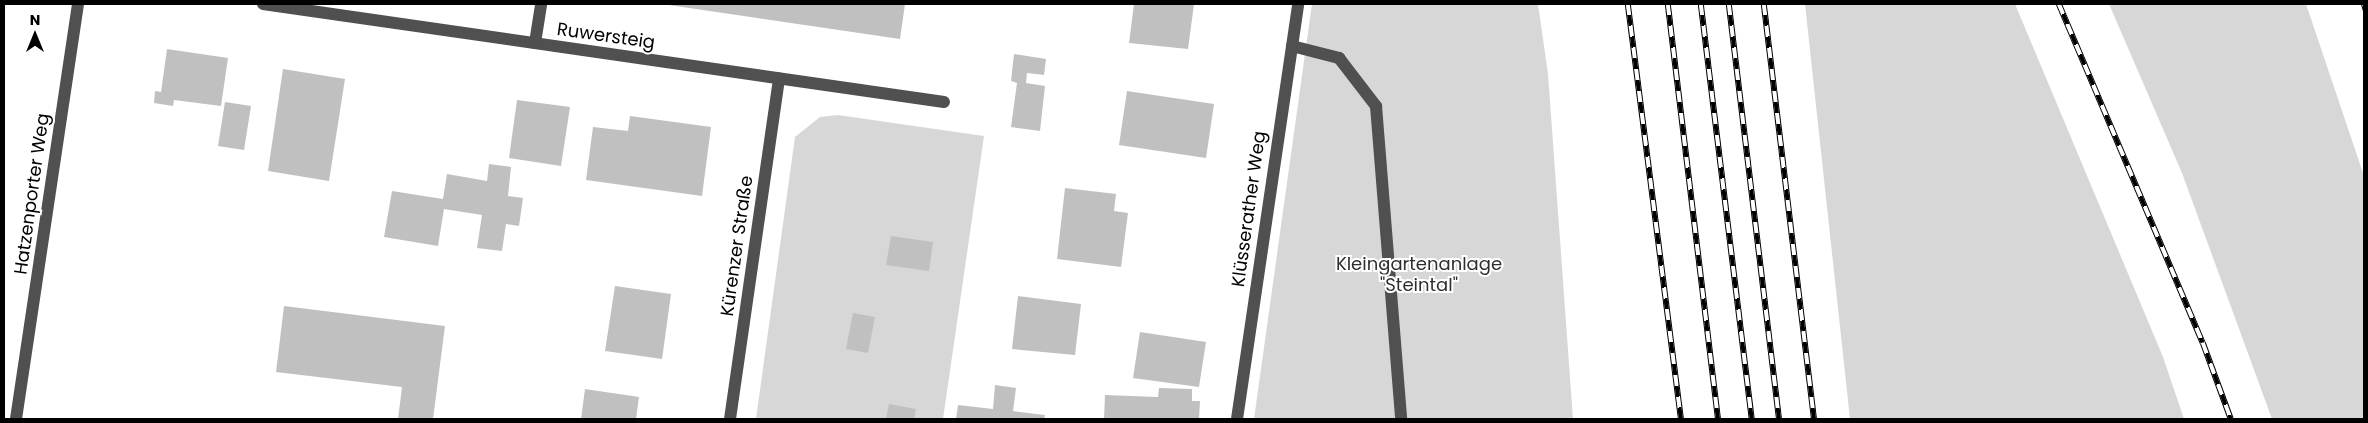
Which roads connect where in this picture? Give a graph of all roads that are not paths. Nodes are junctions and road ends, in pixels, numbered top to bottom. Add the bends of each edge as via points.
1 (78, 4) edge
2 (263, 4) edge
3 (541, 4) edge
4 (1298, 4) edge
5 (535, 43) junction
6 (1292, 46) junction
7 (779, 79) junction
8 (944, 102) dead end
9 (16, 419) edge
10 (730, 419) edge
11 (1237, 419) edge
12 (1401, 419) edge

1 - 9 street, Hatzenporter Weg
2 - 5 street, Ruwersteig
3 - 5 street
4 - 6 street, Klüsserather Weg
5 - 7 street, Ruwersteig
6 - 11 street, Klüsserather Weg
6 - 12 street via 1339,58 1376,106
7 - 8 street, Ruwersteig
7 - 10 street, Kürenzer Straße

